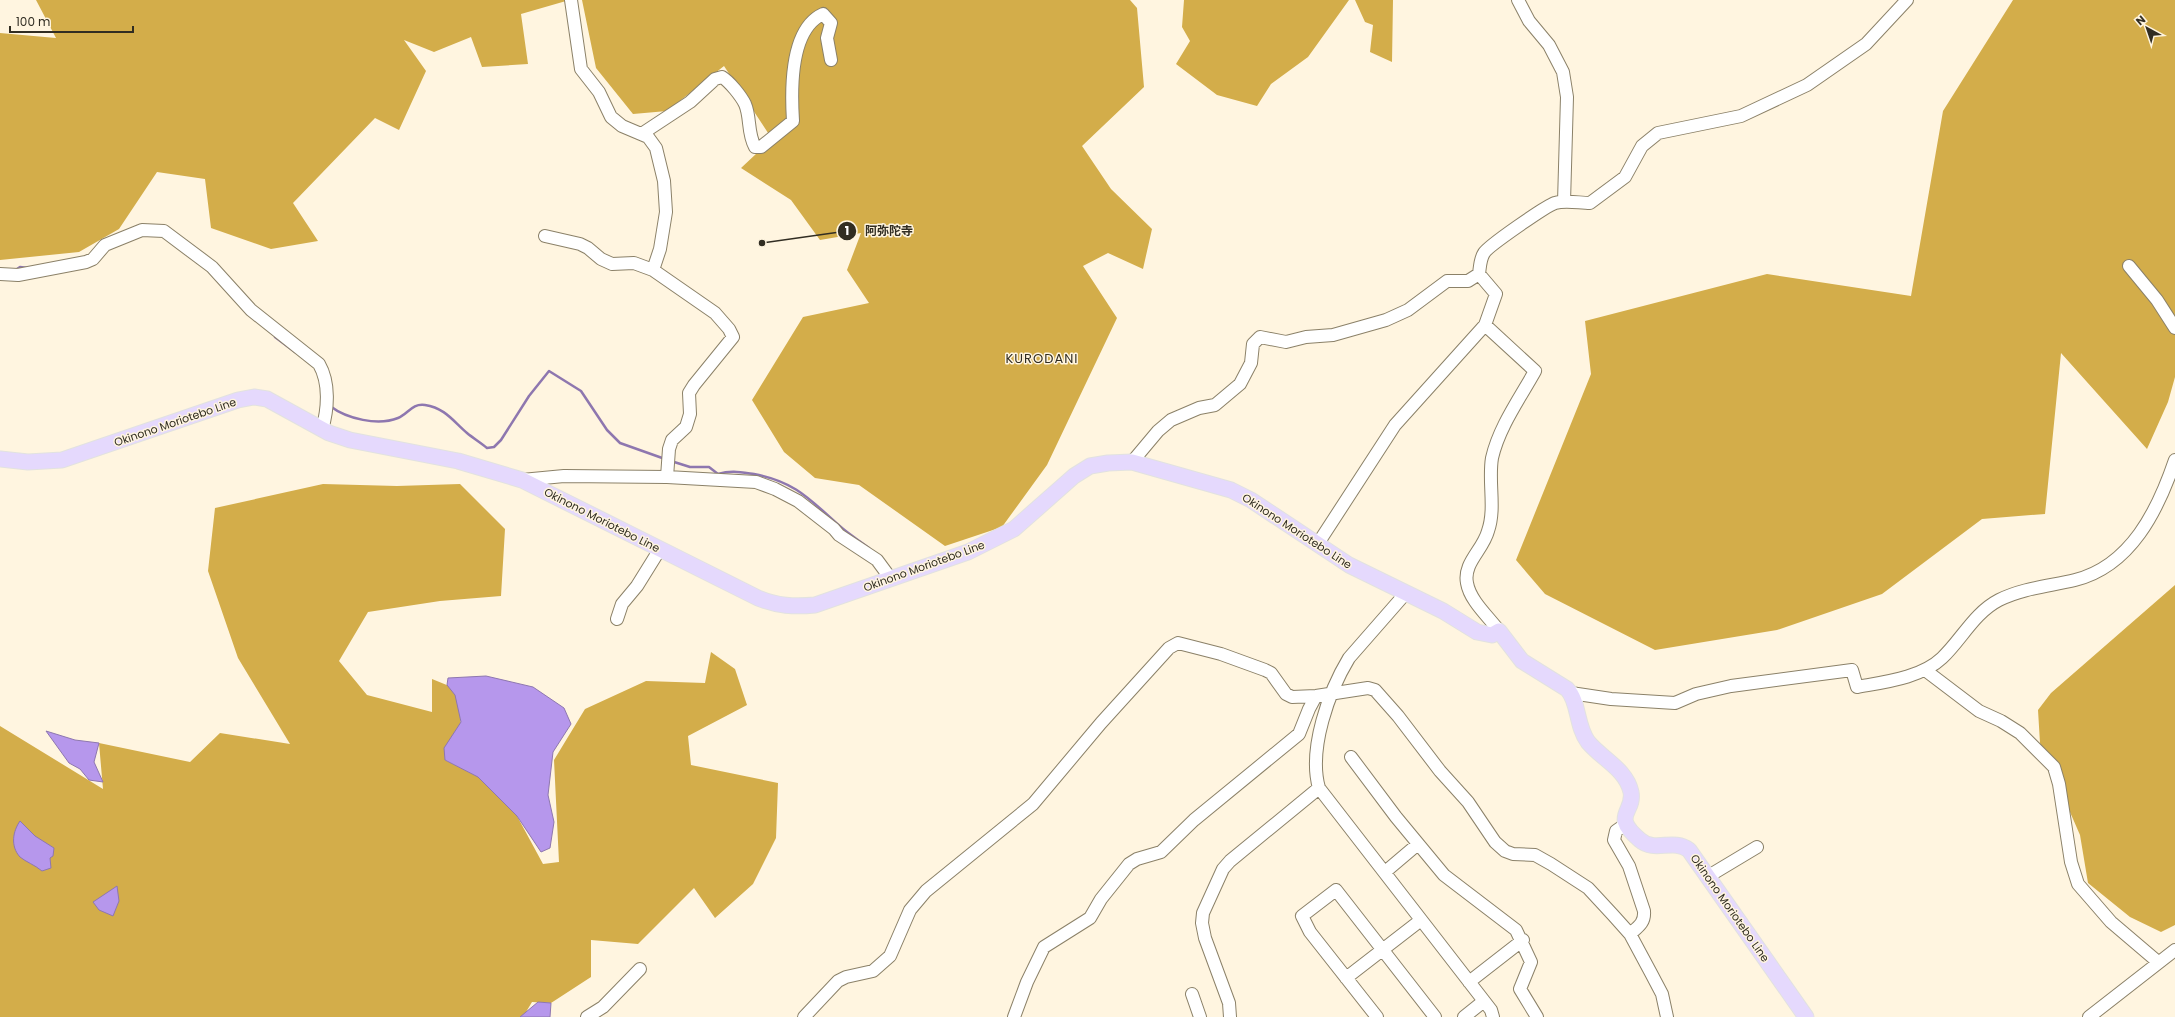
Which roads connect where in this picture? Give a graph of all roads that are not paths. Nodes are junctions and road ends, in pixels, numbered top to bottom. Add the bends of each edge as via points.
1 (571, 0) edge
2 (1518, 0) edge
3 (1907, 0) edge
4 (831, 60) dead end
5 (643, 133) junction
6 (1564, 202) junction
7 (545, 236) dead end
8 (2129, 266) dead end
9 (653, 270) junction
10 (0, 274) edge
11 (1479, 274) junction
12 (1485, 326) junction
13 (2175, 328) edge
14 (322, 430) junction
15 (0, 459) edge
16 (2175, 460) edge
17 (1132, 462) junction
18 (667, 477) junction
19 (522, 480) junction
20 (1316, 545) junction
21 (660, 550) junction
22 (891, 579) junction
23 (1405, 594) junction
24 (617, 619) dead end
25 (1499, 631) junction
26 (1924, 670) junction
27 (1333, 692) junction
28 (1571, 693) junction
29 (1316, 696) junction
30 (1351, 757) dead end
31 (1319, 788) junction
32 (1626, 824) junction
33 (1418, 844) junction
34 (1757, 847) dead end
35 (1385, 872) junction
36 (1707, 877) junction
37 (1421, 920) junction
38 (1630, 934) junction
39 (1522, 940) junction
40 (1383, 950) junction
41 (2175, 950) edge
42 (2158, 962) junction
43 (640, 969) dead end
44 (1346, 978) junction
45 (1468, 982) junction
46 (1192, 994) dead end
47 (1484, 1002) junction
48 (2092, 1016) edge
49 (586, 1017) edge
50 (804, 1017) edge
51 (1014, 1017) edge
52 (1200, 1017) edge
53 (1230, 1017) edge
54 (1377, 1017) edge
55 (1435, 1017) edge
56 (1464, 1017) edge
57 (1493, 1017) edge
58 (1537, 1017) edge
59 (1667, 1017) edge
60 (1806, 1017) edge

1 - 5 street via 581,69 599,92 611,117 622,126
2 - 6 street via 1529,21 1549,45 1563,72 1567,97
3 - 6 street via 1866,44 1807,85 1741,116 1658,133 1642,146 1625,177 1613,187 1590,203
4 - 5 street via 827,38 831,23 823,14 811,22 795,53 791,95 793,121 761,146 756,147 750,137 745,104 722,77 715,79 690,102
5 - 9 street via 656,148 664,181 666,212 660,249
6 - 11 street via 1532,215 1484,252
7 - 9 street via 580,244 612,264 634,264
8 - 13 street via 2157,300
9 - 18 street via 714,314 729,329 733,337 689,393 690,414 686,427 672,440
10 - 14 street via 18,275 86,262 93,259 105,245 142,230 164,231 212,267 251,310 319,364 323,372 328,410
11 - 12 street via 1496,294
11 - 17 street via 1468,281 1447,281 1408,310 1386,320 1333,335 1286,342 1260,337 1253,344 1251,363 1240,384 1215,405 1199,408 1171,420 1158,431
12 - 20 street via 1395,425
12 - 25 street via 1535,371 1498,441 1492,459 1492,518 1488,533 1466,570 1467,584 1473,598
14 - 15 main road, Okinono Moriotebo Line via 267,399 254,398 213,407 62,460 28,462
14 - 19 main road, Okinono Moriotebo Line via 350,440 458,461
16 - 26 street via 2152,512 2127,550 2112,563 2097,572 2025,590 1999,601 1972,622 1942,658
17 - 20 main road, Okinono Moriotebo Line via 1231,490 1251,500
17 - 22 main road, Okinono Moriotebo Line via 1090,466 1074,476 1014,530 968,552
18 - 19 street via 564,476
18 - 22 street via 756,482 775,489 798,501 839,535 877,560
19 - 21 main road, Okinono Moriotebo Line
20 - 23 main road, Okinono Moriotebo Line
21 - 22 main road, Okinono Moriotebo Line via 772,604 794,607 815,605
21 - 24 street via 638,586 622,604
23 - 25 main road, Okinono Moriotebo Line via 1485,635
23 - 27 street via 1348,658
25 - 28 main road via 1522,661
26 - 28 street via 1888,681 1857,686 1852,670 1731,686 1696,694 1675,703 1610,699
26 - 42 street via 1979,711 2020,733 2054,767 2071,862 2078,884 2111,922
27 - 29 street
27 - 31 street via 1320,725 1316,766
27 - 38 street via 1368,688 1375,690 1468,802 1494,842 1509,852 1536,856 1588,888
28 - 32 main road via 1583,733 1629,784 1631,795 1624,816
29 - 50 street via 1288,696 1268,671 1221,654 1174,644 1101,723 1033,804 926,891 910,910 890,956 873,970 838,981
29 - 51 street via 1299,734 1194,820 1161,852 1129,864 1101,898 1090,918 1044,948 1027,982
30 - 33 street
31 - 35 street
31 - 53 street via 1230,861 1223,869 1204,914 1202,923 1205,938 1229,1003
32 - 36 main road, Okinono Moriotebo Line via 1641,841 1651,846 1682,845 1689,850
32 - 38 street via 1616,831 1614,840 1629,866 1645,918
33 - 35 street
33 - 39 street via 1444,875 1516,930
34 - 36 street
35 - 37 street
36 - 60 main road, Okinono Moriotebo Line
37 - 40 street
37 - 45 street
38 - 59 street via 1662,994
39 - 45 street
39 - 58 street via 1531,962 1520,989
40 - 44 street
40 - 44 street via 1336,890 1302,916 1310,932
40 - 55 street
41 - 42 street
42 - 48 street
43 - 49 street via 603,1007
44 - 54 street
45 - 47 street
46 - 52 street
47 - 56 street
47 - 57 street

